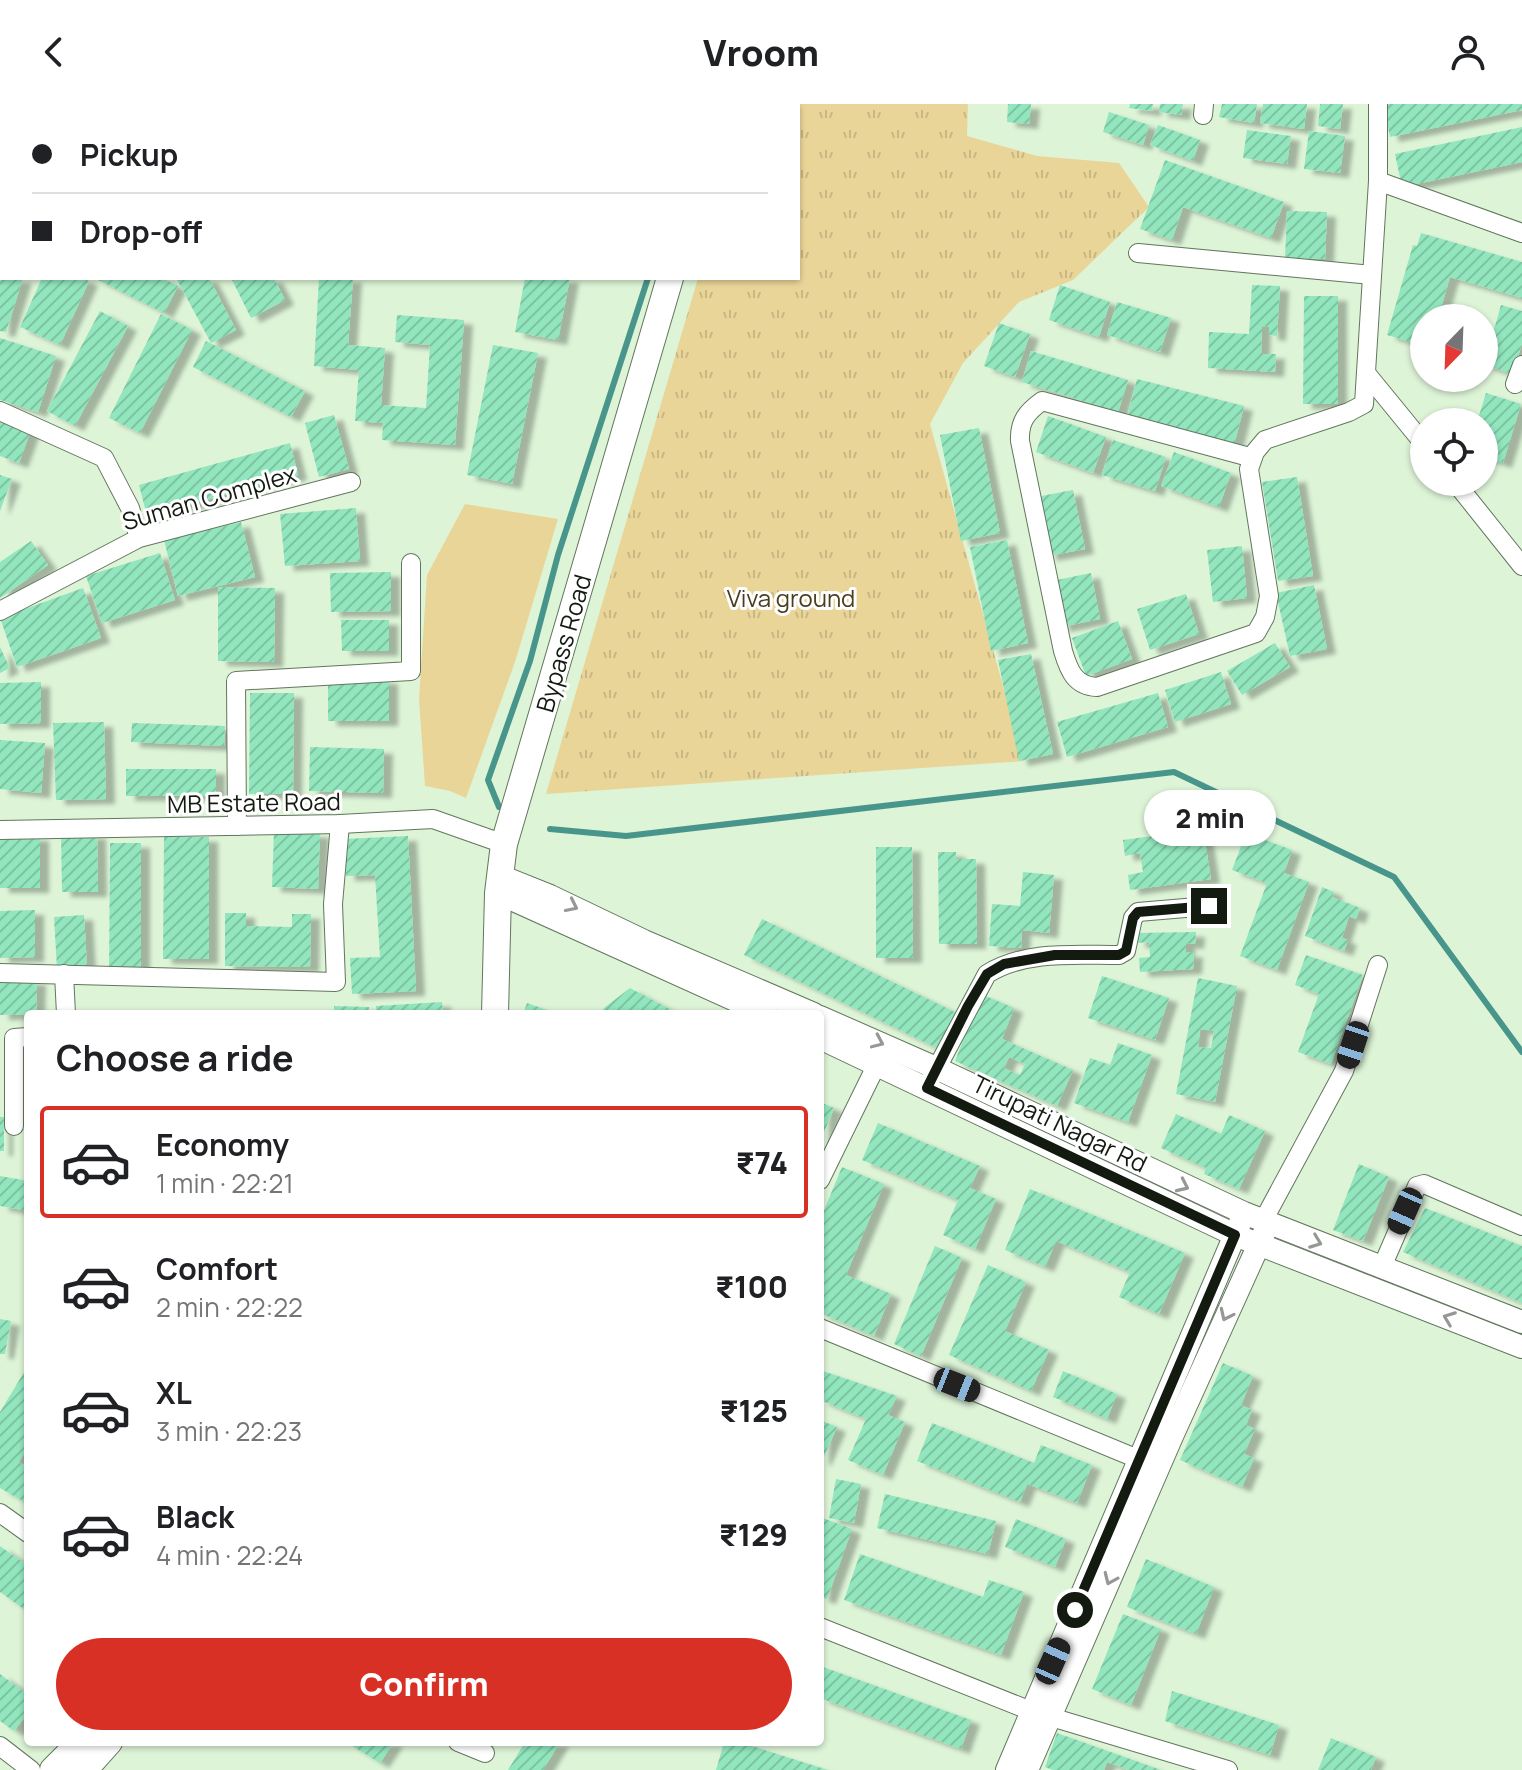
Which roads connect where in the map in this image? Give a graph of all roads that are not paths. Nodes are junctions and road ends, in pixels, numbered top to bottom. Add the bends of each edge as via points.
1 (1378, 104) edge
2 (1378, 181) junction
3 (1522, 233) edge
4 (1138, 253) dead end
5 (1372, 275) junction
6 (669, 280) edge
7 (1522, 365) edge
8 (1366, 373) junction
9 (1515, 384) dead end
10 (0, 411) edge
11 (1410, 427) edge
12 (1253, 458) junction
13 (351, 482) dead end
14 (1466, 496) edge
15 (139, 538) junction
16 (411, 563) dead end
17 (1522, 566) edge
18 (0, 611) edge
19 (340, 824) junction
20 (237, 826) junction
21 (0, 830) edge
22 (504, 844) junction
23 (499, 884) junction
24 (1209, 906) dead end
25 (1378, 965) dead end
26 (0, 973) edge
27 (64, 974) junction
28 (66, 1010) edge
29 (495, 1010) edge
30 (758, 1010) edge
31 (805, 1010) edge
32 (824, 1019) edge
33 (24, 1037) edge
34 (824, 1040) edge
35 (877, 1064) junction
36 (931, 1078) junction
37 (14, 1126) dead end
38 (824, 1172) edge
39 (1259, 1219) junction
40 (1522, 1226) edge
41 (1235, 1235) junction
42 (1259, 1245) junction
43 (1382, 1267) junction
44 (1522, 1322) edge
45 (824, 1330) edge
46 (1522, 1347) edge
47 (1138, 1459) junction
48 (0, 1513) edge
49 (1124, 1523) junction
50 (24, 1530) edge
51 (824, 1629) edge
52 (1041, 1714) junction
53 (0, 1746) edge
54 (77, 1746) edge
55 (105, 1746) edge
56 (468, 1746) edge
57 (485, 1753) dead end
58 (31, 1770) edge
59 (53, 1770) edge
60 (84, 1770) edge
61 (1007, 1770) edge
62 (1027, 1770) edge
63 (1228, 1770) edge

1 - 2 street
2 - 3 street
2 - 5 street
4 - 5 street
5 - 8 street
6 - 22 main road, Bypass Road
7 - 9 street
8 - 11 street
8 - 12 street via 1364,404 1265,440
10 - 15 street via 104,458
12 - 12 street via 1251,491 1269,596 1256,633 1097,687 1080,683 1063,651 1020,441 1019,428 1030,410 1042,401
13 - 15 street, Suman Complex
14 - 17 street
15 - 18 street, Suman Complex
16 - 20 street via 411,671 236,681
19 - 20 street, MB Estate Road
19 - 22 street, MB Estate Road via 433,819
19 - 27 street via 333,904 336,982
20 - 21 street, MB Estate Road
22 - 23 main road, Bypass Road
23 - 29 main road, Bypass Road
23 - 30 street
23 -> 31 street via 550,896
24 - 36 street via 1138,912 1126,951 1119,955 1055,955 1004,964 987,974
25 - 39 street via 1344,1071
26 - 27 street
27 - 28 street
32 -> 36 street
33 - 37 street via 14,1038
34 - 35 street, Tirupati Nagar Rd
35 - 36 street, Tirupati Nagar Rd
35 - 38 street
36 -> 39 street
36 - 41 street, Tirupati Nagar Rd
39 - 41 street
39 - 42 street
39 -> 43 street
40 - 43 street via 1424,1184 1417,1186
41 - 42 street, Tirupati Nagar Rd
41 - 47 street
46 -> 42 street, Tirupati Nagar Rd
42 -> 49 street
43 - 44 street
45 - 47 street
47 - 49 street
48 - 50 street
49 - 52 street
51 - 52 street
52 - 61 street
52 - 62 street
52 - 63 street
53 - 58 street
54 - 59 main road
55 - 60 main road
56 - 57 street

